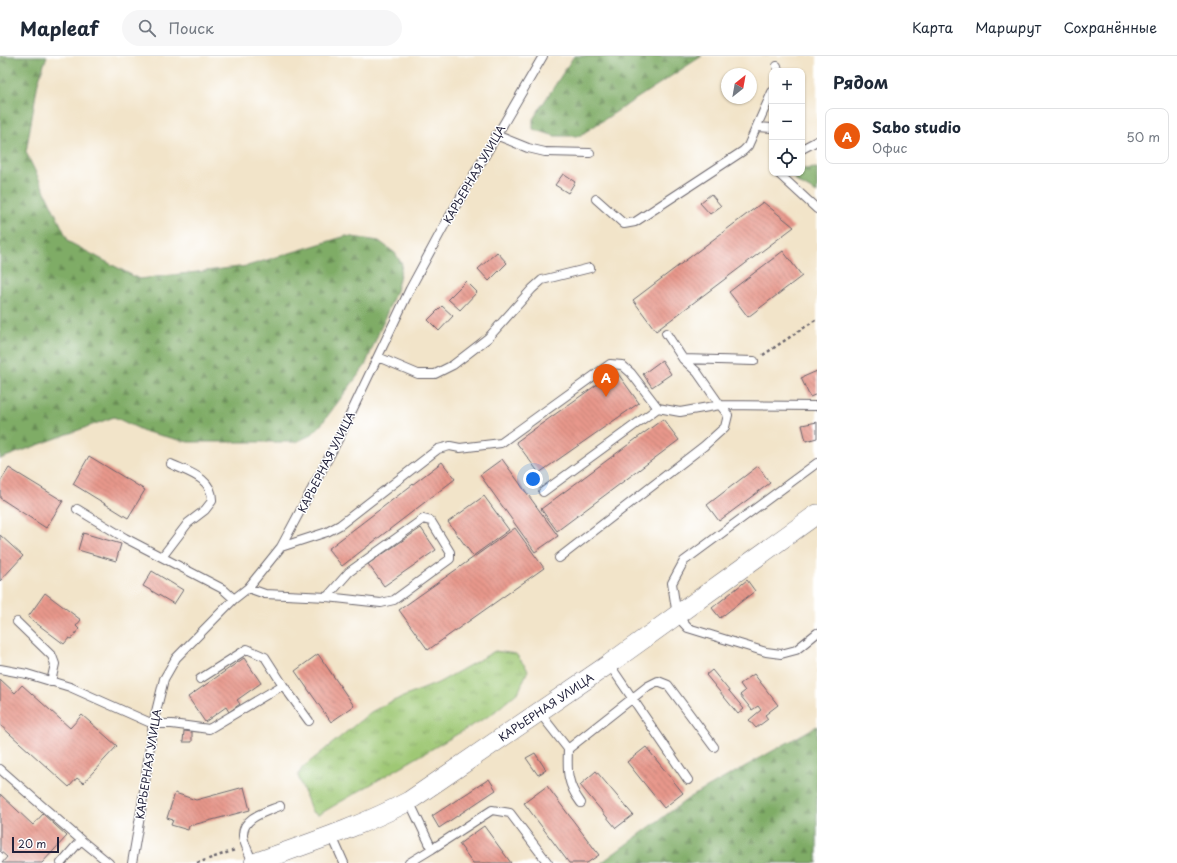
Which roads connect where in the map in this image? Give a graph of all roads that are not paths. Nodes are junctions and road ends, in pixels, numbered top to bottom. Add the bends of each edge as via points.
1 (543, 56) edge
2 (769, 99) edge
3 (756, 127) junction
4 (769, 128) edge
5 (496, 136) junction
6 (817, 141) edge
7 (805, 147) edge
8 (590, 153) dead end
9 (781, 176) edge
10 (596, 200) dead end
11 (817, 209) edge
12 (590, 268) dead end
13 (666, 334) dead end
14 (378, 357) junction
15 (683, 359) junction
16 (754, 361) road end
17 (720, 405) junction
18 (817, 406) edge
19 (658, 408) junction
20 (817, 463) edge
21 (171, 464) dead end
22 (543, 492) dead end
23 (77, 509) dead end
24 (817, 514) edge
25 (281, 548) junction
26 (162, 558) junction
27 (559, 558) dead end
28 (248, 588) junction
29 (327, 597) junction
30 (234, 599) junction
31 (677, 616) junction
32 (16, 622) dead end
33 (817, 633) edge
34 (609, 664) junction
35 (0, 668) edge
36 (200, 679) dead end
37 (51, 682) junction
38 (283, 686) junction
39 (632, 699) junction
40 (538, 712) junction
41 (309, 721) dead end
42 (152, 724) junction
43 (714, 747) dead end
44 (568, 749) junction
45 (0, 769) edge
46 (688, 780) dead end
47 (409, 800) junction
48 (581, 803) dead end
49 (280, 806) dead end
50 (332, 836) junction
51 (81, 840) junction
52 (432, 850) junction
53 (251, 857) edge
54 (62, 863) edge
55 (109, 863) edge
56 (132, 863) edge
57 (344, 863) edge
58 (409, 863) edge
59 (548, 863) edge

1 - 5 lane, КАРЬЕРНАЯ УЛИЦА
2 - 3 lane
3 - 4 lane
3 - 10 lane via 748,146 743,151 635,222 624,224
5 - 8 lane via 546,152
5 - 14 lane, КАРЬЕРНАЯ УЛИЦА via 414,282
6 - 7 lane
9 - 11 lane
12 - 14 lane via 542,280 488,338 453,365 435,374 418,374
13 - 15 lane
14 - 25 lane, КАРЬЕРНАЯ УЛИЦА
15 - 16 lane
15 - 17 lane via 697,372
17 - 18 lane
17 - 19 lane via 680,412
17 - 27 lane via 728,415 725,427
19 - 22 lane
19 - 25 lane via 631,373 622,365 610,364 500,443 438,449 340,525
20 - 31 lane via 684,561 672,583
21 - 26 lane via 205,481 211,489 212,501 188,523
23 - 26 lane
24 - 31 street, КАРЬЕРНАЯ УЛИЦА
25 - 28 lane, КАРЬЕРНАЯ УЛИЦА
26 - 30 lane via 223,589
28 - 29 lane via 265,594
28 - 30 lane, КАРЬЕРНАЯ УЛИЦА
29 - 29 lane via 381,603 394,600 450,559 450,552 431,520 423,519 349,572
30 - 42 lane, КАРЬЕРНАЯ УЛИЦА via 176,658 164,680
31 - 33 lane via 688,628 766,652 781,654 796,650
31 - 34 street, КАРЬЕРНАЯ УЛИЦА
32 - 37 lane via 52,656 55,664
34 - 39 lane
34 - 40 street, КАРЬЕРНАЯ УЛИЦА
35 - 37 lane
36 - 38 lane via 247,649 265,657
37 - 42 lane via 70,687
38 - 41 lane
38 - 42 lane via 209,729
39 - 43 lane via 648,686 658,682 668,685
39 - 44 lane
39 - 46 lane
40 - 44 lane
40 - 47 street, КАРЬЕРНАЯ УЛИЦА
42 - 56 lane, КАРЬЕРНАЯ УЛИЦА
44 - 48 lane via 567,774 572,791
45 - 51 lane
47 - 50 street, КАРЬЕРНАЯ УЛИЦА via 382,815
47 - 52 lane
49 - 53 lane via 253,817 246,826 243,836
50 - 53 street, КАРЬЕРНАЯ УЛИЦА
50 - 57 lane
51 - 54 lane
51 - 55 lane
52 - 58 lane
52 - 59 lane via 492,810 510,812

